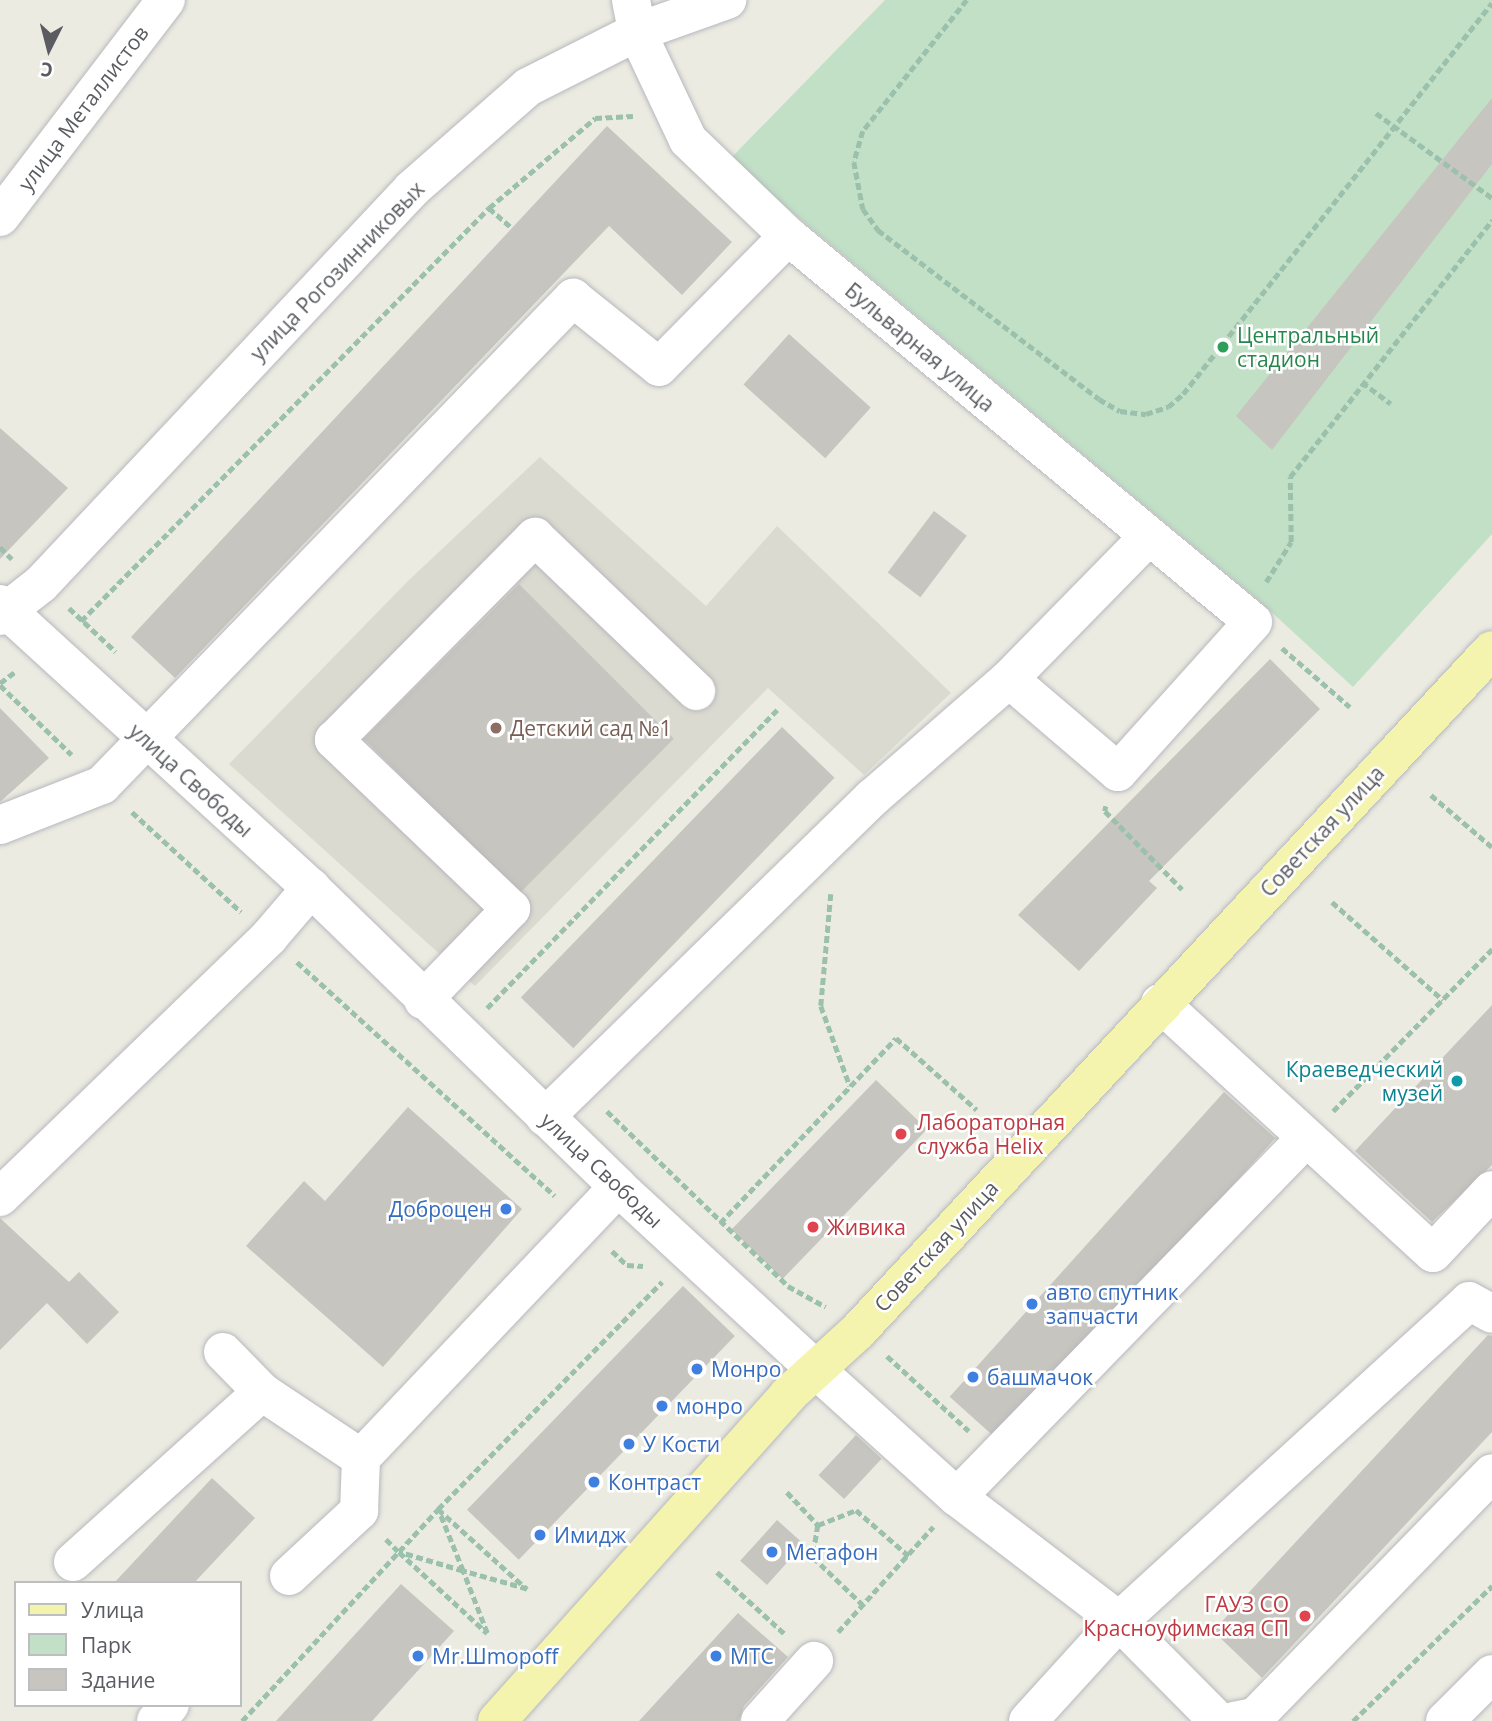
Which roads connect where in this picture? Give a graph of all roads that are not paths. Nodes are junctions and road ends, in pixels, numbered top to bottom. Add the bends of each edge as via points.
1 (166, 0) edge
2 (727, 0) edge
3 (634, 16) edge
4 (0, 217) edge
5 (789, 236) junction
6 (1147, 538) junction
7 (2, 610) edge
8 (1492, 650) edge
9 (1009, 679) junction
10 (696, 691) dead end
11 (147, 741) junction
12 (0, 825) edge
13 (312, 888) junction
14 (423, 1000) junction
15 (1160, 1003) junction
16 (545, 1117) junction
17 (1305, 1139) junction
18 (618, 1187) junction
19 (1492, 1190) edge
20 (0, 1197) edge
21 (1492, 1314) edge
22 (223, 1352) dead end
23 (814, 1368) junction
24 (262, 1391) junction
25 (361, 1458) junction
26 (1492, 1473) edge
27 (957, 1497) junction
28 (73, 1562) dead end
29 (289, 1576) dead end
30 (1119, 1621) junction
31 (814, 1661) road end
32 (1492, 1674) edge
33 (168, 1707) edge
34 (156, 1721) edge
35 (497, 1721) edge
36 (760, 1721) edge
37 (1028, 1721) edge
38 (1218, 1721) edge
39 (1234, 1721) edge
40 (1446, 1721) edge

1 - 4 street, улица Металлистов
2 - 3 street, улица Рогозинниковых
3 - 5 street, Бульварная улица via 688,140
3 - 7 street, улица Рогозинниковых via 528,87 412,189 41,584
5 - 6 street, Бульварная улица
5 - 11 street via 659,367 573,298
6 - 9 street
6 - 9 street, Бульварная улица via 1253,622 1118,772
7 - 11 street, улица Свободы
8 - 15 main road, Советская улица
9 - 16 street via 832,839
10 - 14 street via 535,537 334,740 511,909
11 - 12 street via 102,785
11 - 13 street, улица Свободы
13 - 14 street, улица Свободы
13 - 20 street via 269,937
14 - 16 street, улица Свободы
15 - 17 street
15 - 23 main road, Советская улица via 858,1331
16 - 18 street, улица Свободы
17 - 19 street via 1433,1253
17 - 27 street
18 - 23 street, улица Свободы via 683,1259
18 - 25 street
21 - 30 street via 1469,1301
22 - 24 street
23 - 27 street, улица Свободы
23 - 35 main road, Советская улица
24 - 25 street
24 - 28 street
25 - 29 street via 359,1511
26 - 39 street via 1255,1717
27 - 30 street, улица Свободы
30 - 37 street
30 - 38 street, улица Свободы
31 - 36 street
32 - 40 street
33 - 34 street

